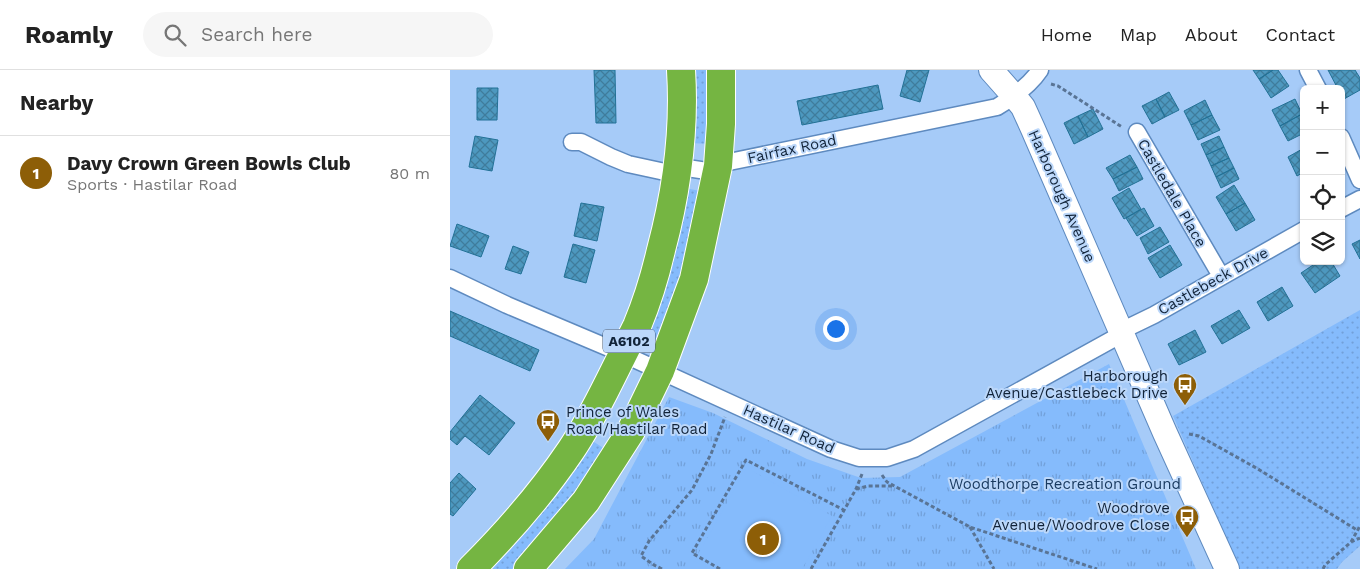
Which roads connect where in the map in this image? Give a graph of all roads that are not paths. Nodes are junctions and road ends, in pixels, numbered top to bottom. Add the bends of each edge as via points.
1 (681, 70) edge
2 (721, 70) edge
3 (991, 70) edge
4 (1308, 70) edge
5 (1038, 72) edge
6 (1316, 85) edge
7 (1014, 96) junction
8 (1137, 132) road end
9 (572, 142) dead end
10 (1345, 146) edge
11 (718, 166) junction
12 (678, 169) junction
13 (1360, 180) edge
14 (1360, 199) edge
15 (1345, 207) edge
16 (1300, 232) edge
17 (1221, 276) junction
18 (450, 278) edge
19 (1121, 332) junction
20 (623, 354) junction
21 (660, 371) junction
22 (471, 569) edge
23 (528, 569) edge
24 (1227, 569) edge

1 - 12 highway, A6102 via 682,131
2 - 11 highway, A6102
3 - 7 street, Harborough Avenue
4 - 6 street
5 - 7 street, Fairfax Road
7 - 11 street, Fairfax Road via 997,107
7 - 19 street, Harborough Avenue via 1033,129
8 - 17 street, Castledale Place
9 - 12 street, Fairfax Road via 581,142 628,164 665,172
10 - 13 street
11 - 12 street, Fairfax Road via 707,171
11 - 21 highway, A6102 via 694,279
12 - 20 highway, A6102 via 658,265
14 - 15 street
16 - 17 street, Castlebeck Drive
17 - 19 street, Castlebeck Drive
18 - 20 street, Hastilar Road
19 - 21 street, Hastilar Road via 914,449 887,458 859,458 831,449
19 - 24 street, Harborough Avenue
20 - 21 street, Hastilar Road
20 - 22 highway, A6102 via 571,450 523,514
21 - 23 highway, A6102 via 631,432 586,501

